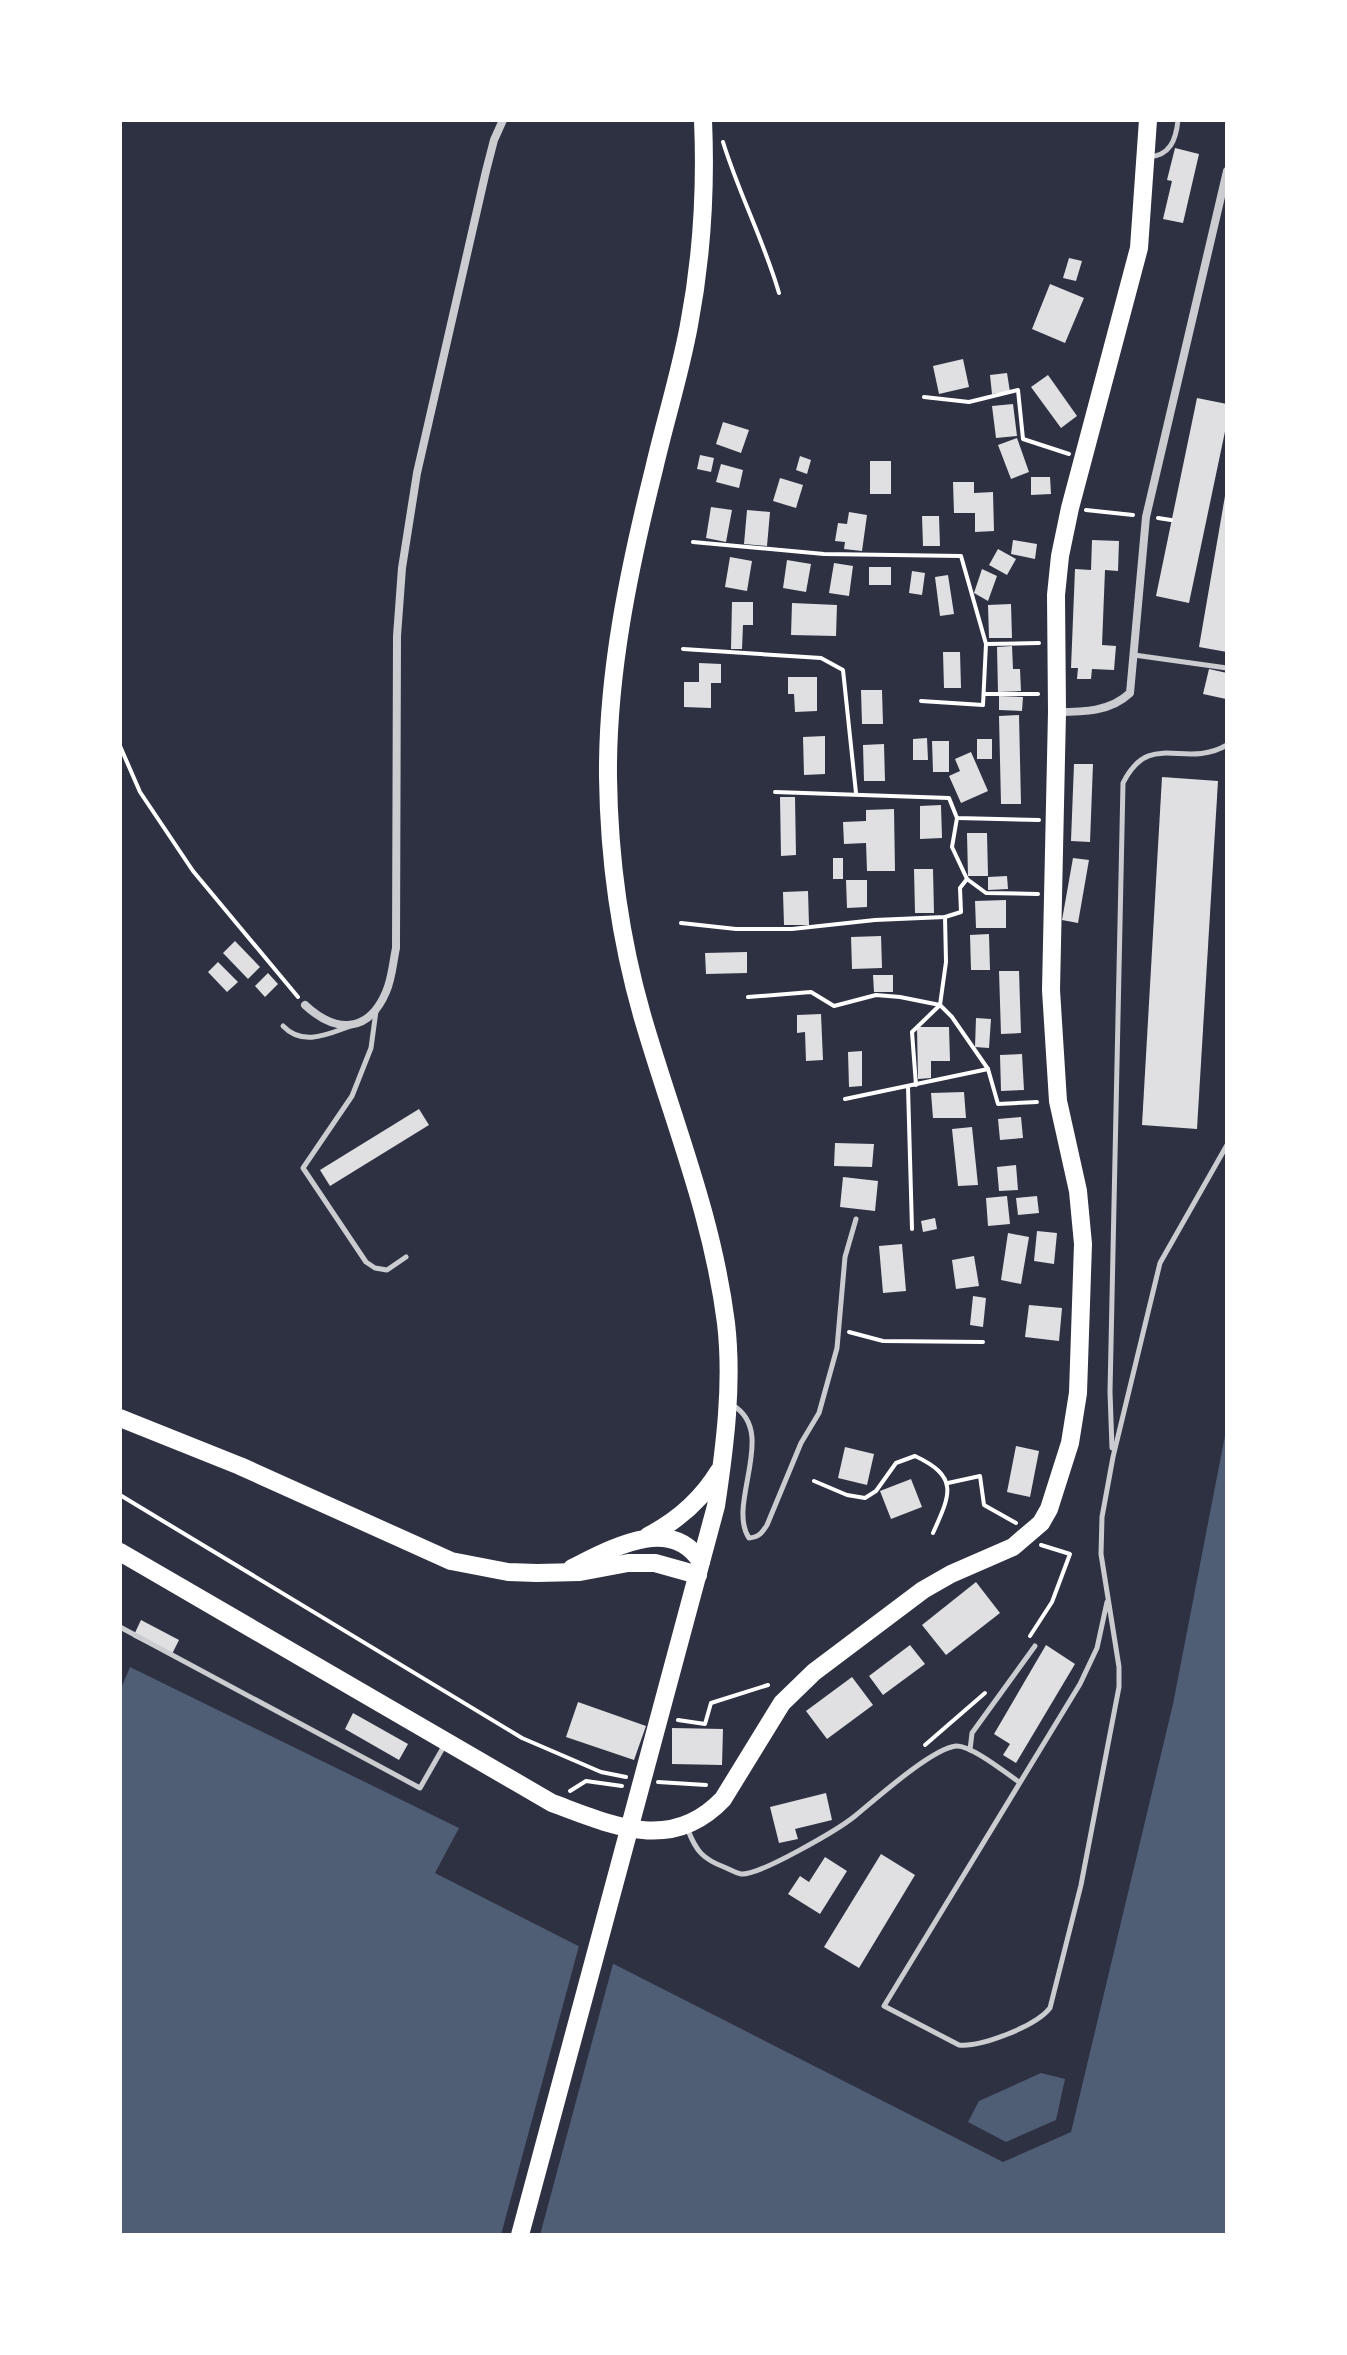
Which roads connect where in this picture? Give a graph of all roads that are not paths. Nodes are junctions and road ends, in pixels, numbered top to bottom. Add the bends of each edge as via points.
1 (503, 120) edge
2 (703, 120) edge
3 (1148, 120) edge
4 (1178, 120) edge
5 (1145, 157) junction
6 (1227, 171) edge
7 (1134, 655) junction
8 (1227, 668) edge
9 (1056, 703) junction
10 (1227, 745) edge
11 (305, 1005) road end
12 (376, 1011) junction
13 (283, 1026) dead end
14 (349, 1026) junction
15 (1227, 1145) edge
16 (856, 1219) dead end
17 (406, 1257) dead end
18 (728, 1402) junction
19 (120, 1418) edge
20 (1113, 1457) junction
21 (721, 1467) junction
22 (642, 1539) junction
23 (120, 1552) edge
24 (700, 1568) junction
25 (563, 1572) junction
26 (1107, 1602) junction
27 (120, 1627) edge
28 (1035, 1646) dead end
29 (446, 1741) junction
30 (970, 1750) junction
31 (1019, 1782) junction
32 (686, 1826) junction
33 (520, 2235) edge

1 - 12 street via 486,171 417,473 402,568 396,948 388,991
2 - 18 main road via 705,188 690,321 621,625 608,773 609,833 627,959 712,1243 726,1326
3 - 5 main road
4 - 5 lane via 1170,147 1160,156
5 - 9 main road via 1139,248 1060,556
6 - 7 street via 1146,517
7 - 8 lane
7 - 9 street via 1130,693 1121,702 1086,712
9 - 32 main road via 1051,990 1058,1101 1078,1191 1083,1244 1078,1393 1070,1443 1049,1509 1013,1547 923,1590 794,1690 769,1720 723,1799
10 - 20 lane via 1200,753 1151,753 1130,769 1123,783
11 - 14 street via 333,1023
12 - 14 street
12 - 17 lane via 371,1048 352,1096 303,1168 366,1262 387,1270
13 - 14 lane via 305,1038
15 - 20 lane via 1160,1263
16 - 18 lane via 845,1257 837,1348 819,1413 767,1525 755,1538 749,1538 742,1521 751,1471 750,1430 739,1408
18 - 21 main road
19 - 25 main road via 451,1561 508,1572
20 - 26 lane via 1101,1541
21 - 22 main road via 685,1511
21 - 24 main road
22 - 24 main road via 664,1537 685,1543
22 - 25 main road
23 - 29 main road
24 - 25 main road via 643,1562
24 - 33 main road
26 - 31 lane via 1090,1665
26 - 31 lane via 1119,1667 1116,1710 1050,2008 1044,2016 993,2040 959,2045 884,2006
27 - 29 lane via 420,1788
28 - 30 lane via 972,1733
29 - 32 main road via 552,1803 639,1831
30 - 31 lane
30 - 32 lane via 957,1746 915,1769 818,1840 756,1871 741,1874 706,1860

